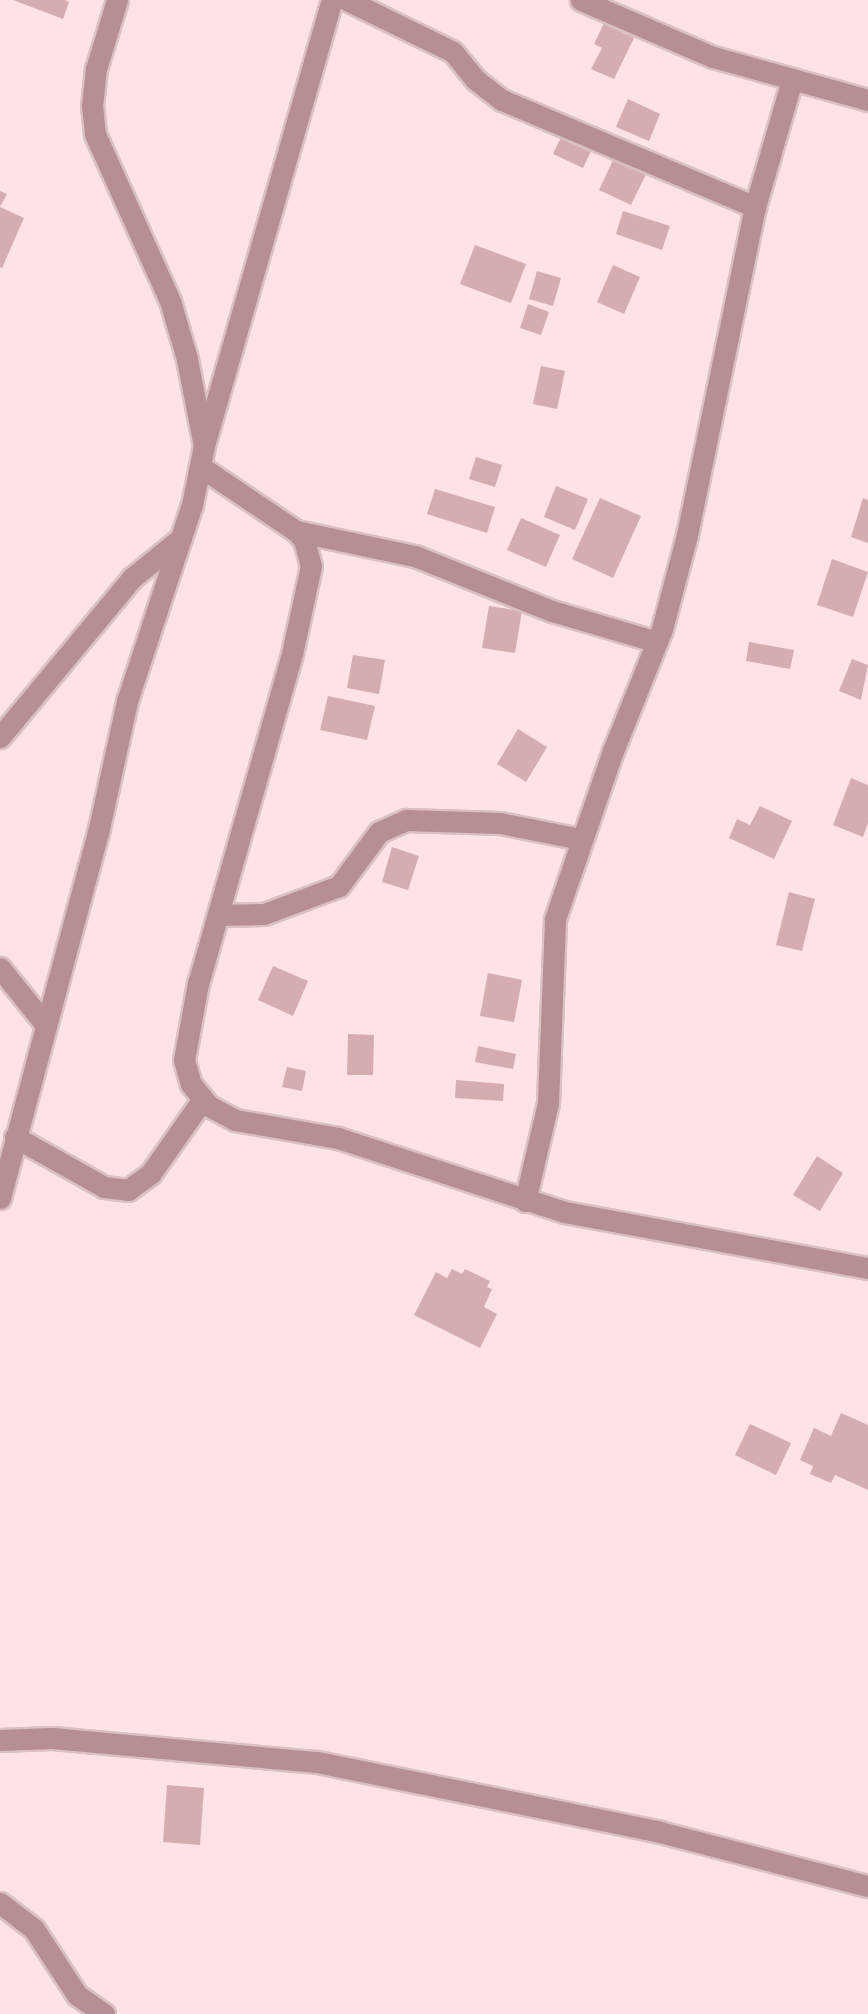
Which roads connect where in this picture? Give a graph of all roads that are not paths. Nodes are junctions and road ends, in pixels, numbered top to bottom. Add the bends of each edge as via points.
1 (117, 0) edge
2 (332, 0) edge
3 (346, 0) edge
4 (581, 0) edge
5 (792, 80) junction
6 (868, 100) edge
7 (755, 207) junction
8 (202, 457) junction
9 (296, 531) junction
10 (181, 538) junction
11 (657, 642) junction
12 (0, 737) edge
13 (580, 839) junction
14 (220, 915) junction
15 (0, 968) edge
16 (45, 1024) junction
17 (203, 1099) junction
18 (15, 1137) junction
19 (0, 1198) edge
20 (525, 1201) junction
21 (866, 1263) edge
22 (0, 1740) edge
23 (868, 1886) edge
24 (0, 1903) edge
25 (104, 2014) edge

1 - 8 street via 96,69 95,134 170,301 187,359
2 - 8 street
3 - 7 street via 453,52 502,100
4 - 5 street via 713,57
5 - 6 street
5 - 7 street
7 - 11 street via 687,535
8 - 9 street
8 - 10 street
9 - 11 street via 415,556 552,611
9 - 14 street via 304,540 311,566 292,654
10 - 12 street via 132,578
10 - 16 street via 127,701 98,833
11 - 13 street
13 - 14 street via 500,823 406,820 379,832 339,886 264,915
13 - 20 street via 555,919 548,1104
14 - 17 street via 198,983 184,1060 191,1084
15 - 16 street
16 - 18 street
17 - 18 street via 151,1173 128,1190 104,1187
17 - 20 street via 235,1121 338,1138
18 - 19 street
20 - 21 street via 654,1231
22 - 23 street via 52,1738 317,1762 660,1832
24 - 25 street via 34,1929 77,1995

